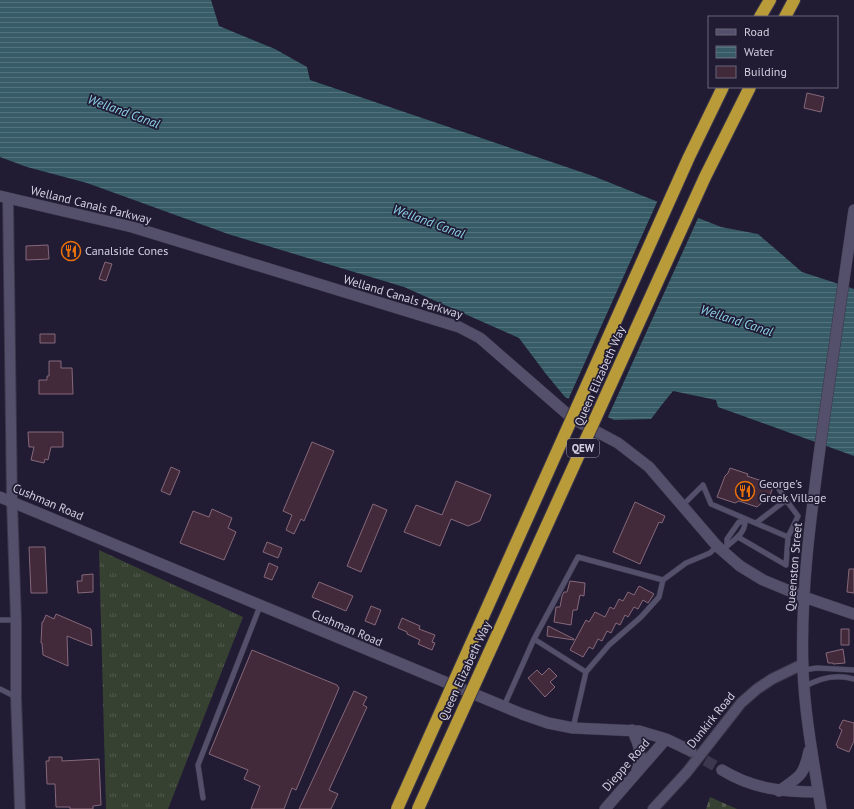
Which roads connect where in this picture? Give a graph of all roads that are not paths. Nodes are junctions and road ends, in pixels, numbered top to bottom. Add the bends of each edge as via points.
1 (770, 0) edge
2 (794, 0) edge
3 (761, 16) edge
4 (786, 16) edge
5 (723, 88) edge
6 (750, 88) edge
7 (4, 197) edge
8 (854, 210) edge
9 (777, 486) dead end
10 (0, 497) edge
11 (786, 500) junction
12 (12, 502) junction
13 (682, 506) junction
14 (746, 521) junction
15 (756, 523) junction
16 (738, 537) junction
17 (788, 537) junction
18 (722, 547) junction
19 (663, 580) junction
20 (804, 597) junction
21 (260, 606) junction
22 (854, 614) edge
23 (0, 620) edge
24 (16, 620) junction
25 (534, 640) junction
26 (803, 667) junction
27 (854, 670) edge
28 (586, 672) junction
29 (854, 679) edge
30 (804, 687) junction
31 (0, 689) edge
32 (16, 697) junction
33 (504, 707) junction
34 (573, 728) junction
35 (632, 730) junction
36 (666, 739) junction
37 (810, 747) junction
38 (691, 752) tunnel mouth
39 (722, 770) tunnel mouth
40 (635, 776) junction
41 (779, 791) junction
42 (818, 792) junction
43 (203, 798) dead end
44 (20, 809) edge
45 (397, 809) edge
46 (418, 809) edge
47 (605, 809) edge
48 (652, 809) edge
49 (821, 809) edge

1 - 3 highway
2 - 4 highway
5 - 45 highway, Queen Elizabeth Way / QEW, bridge via 682,172
6 - 46 highway, Queen Elizabeth Way / QEW, bridge via 705,177
7 - 12 street
7 - 13 main road, Welland Canals Parkway via 132,227 458,327 480,338 573,419 618,442 648,467
8 - 20 main road, Queenston Street via 814,490
9 - 11 lane
10 - 12 main road, Cushman Road
11 - 15 lane
11 - 17 lane via 798,516
12 - 21 main road, Cushman Road
12 - 24 street
13 - 14 lane via 703,486 712,504
13 - 18 main road, Welland Canals Parkway
14 - 15 lane
14 - 16 lane
14 - 18 lane via 739,522
15 - 17 lane
16 - 17 lane via 786,565
16 - 18 lane
18 - 19 lane via 686,563
18 - 20 main road, Welland Canals Parkway via 740,566 763,580
19 - 25 lane via 578,556
19 - 28 lane via 659,597 609,645
20 - 22 main road, Welland Canals Parkway
20 - 26 main road, Queenston Street
21 - 33 main road, Cushman Road
21 - 43 lane via 198,766
23 - 24 lane
24 - 32 street
25 - 28 lane
25 - 33 lane
26 - 27 lane
26 - 30 main road, Queenston Street
26 - 48 street, Dunkirk Road via 772,679 741,703 687,772
28 - 34 lane
29 - 30 lane via 831,677 817,680
30 - 37 main road, Queenston Street
31 - 32 lane
32 - 44 street
33 - 34 main road, Cushman Road via 548,723
34 - 35 main road, Cushman Road
35 - 36 main road, Cushman Road
35 - 40 main road via 641,751
36 - 38 main road, Cushman Road
36 - 40 main road, Dieppe Road
37 - 41 main road via 806,766 800,775
37 - 42 main road, Queenston Street
39 - 41 main road via 745,783
40 - 47 main road, Dieppe Road
41 - 42 main road
42 - 49 main road, Queenston Street

